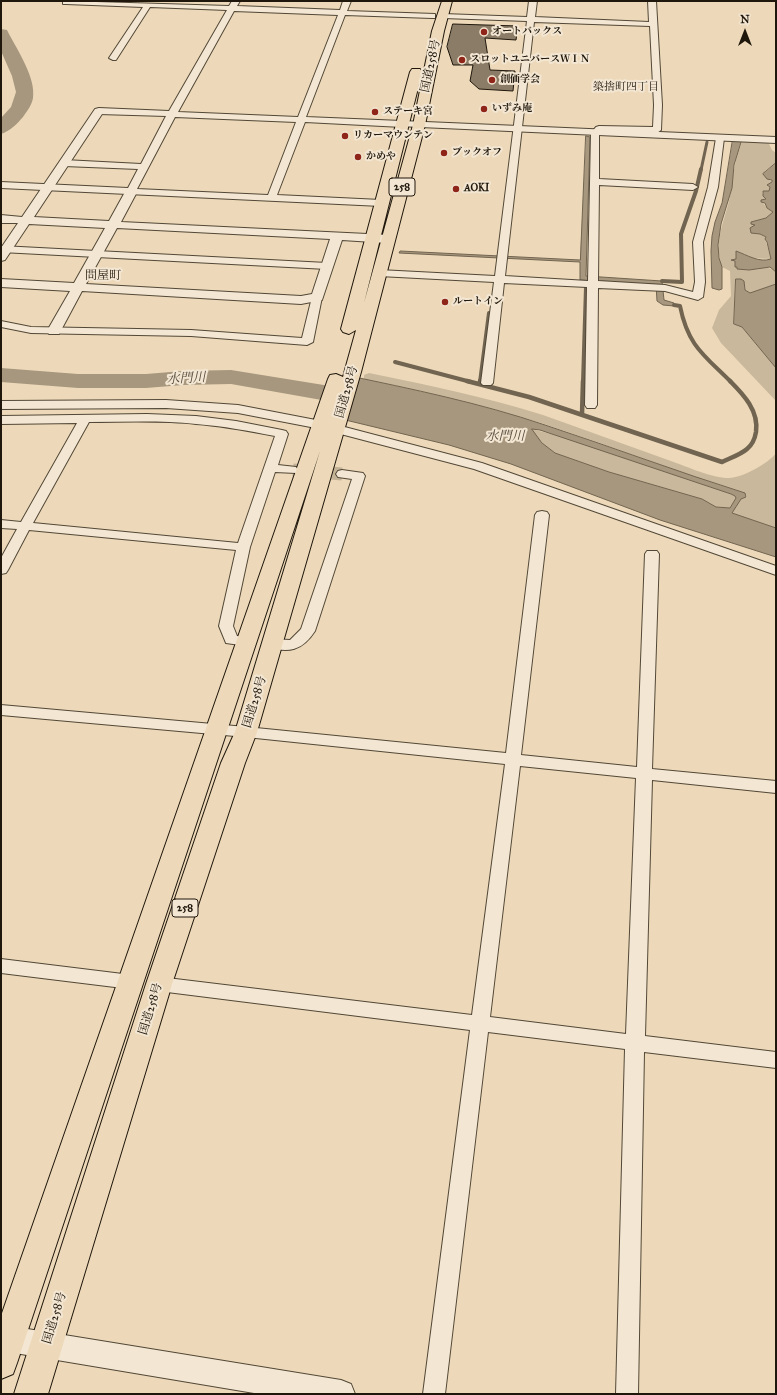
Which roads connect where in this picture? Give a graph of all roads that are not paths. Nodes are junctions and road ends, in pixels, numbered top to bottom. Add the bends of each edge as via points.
1 (67, 1) edge
2 (236, 1) edge
3 (347, 1) edge
4 (435, 1) edge
5 (447, 1) edge
6 (533, 1) edge
7 (652, 1) edge
8 (147, 6) junction
9 (232, 9) junction
10 (342, 13) junction
11 (437, 16) junction
12 (531, 20) junction
13 (652, 24) junction
14 (113, 58) dead end
15 (99, 111) joint
16 (172, 114) junction
17 (300, 120) junction
18 (402, 124) junction
19 (419, 125) junction
20 (517, 129) junction
21 (595, 133) junction
22 (723, 138) junction
23 (776, 140) edge
24 (64, 163) junction
25 (144, 167) junction
26 (594, 182) junction
27 (1, 185) edge
28 (48, 187) junction
29 (693, 187) dead end
30 (130, 192) junction
31 (271, 198) junction
32 (381, 203) junction
33 (1, 219) edge
34 (26, 220) junction
35 (112, 225) junction
36 (337, 236) junction
37 (372, 238) junction
38 (388, 240) junction
39 (3, 252) edge
40 (96, 254) junction
41 (327, 266) junction
42 (380, 273) junction
43 (501, 280) junction
44 (592, 281) junction
45 (1, 283) edge
46 (78, 288) junction
47 (317, 297) junction
48 (1, 324) edge
49 (54, 331) junction
50 (346, 342) dead end
51 (487, 383) dead end
52 (1, 405) edge
53 (591, 405) dead end
54 (85, 419) junction
55 (1, 420) edge
56 (330, 424) junction
57 (270, 468) junction
58 (292, 470) tunnel mouth
59 (342, 474) tunnel mouth
60 (542, 514) dead end
61 (1, 524) edge
62 (25, 526) junction
63 (243, 547) junction
64 (652, 554) dead end
65 (1, 570) edge
66 (776, 571) edge
67 (247, 641) junction
68 (272, 644) junction
69 (1, 710) edge
70 (218, 729) junction
71 (246, 732) junction
72 (513, 760) junction
73 (645, 774) junction
74 (776, 787) edge
75 (1, 966) edge
76 (131, 982) junction
77 (159, 984) junction
78 (480, 1024) junction
79 (635, 1043) junction
80 (776, 1060) edge
81 (5, 1338) edge
82 (47, 1345) junction
83 (1, 1363) edge
84 (31, 1394) edge
85 (341, 1394) edge
86 (434, 1394) edge
87 (627, 1394) edge

1 - 8 street
2 - 9 street
3 - 10 street
4 - 11 highway, 国道258号 / 258
5 - 11 highway, 国道258号 / 258
6 - 12 street
7 - 13 street
8 - 9 street
8 - 14 street
9 - 10 street
9 - 16 street
10 - 11 street
10 - 17 street
11 - 12 street
11 - 18 highway, 国道258号 / 258
11 - 19 highway, 国道258号 / 258
12 - 13 street
12 - 20 street
13 - 21 street via 658,105 657,130 599,129
15 - 16 street
15 - 24 street
16 - 17 street
16 - 25 street
17 - 18 street
17 - 31 street
18 - 19 street
18 - 32 highway, 国道258号 / 258
19 - 20 street
19 - 38 highway, 国道258号 / 258
20 - 21 street
20 - 43 street
21 - 22 street
21 - 26 street
22 - 23 street
22 - 44 street via 698,242 698,297 665,288
24 - 25 street
24 - 28 street
25 - 30 street
26 - 29 street
26 - 44 street
27 - 28 street
28 - 30 street
28 - 34 street
30 - 31 street
30 - 35 street
31 - 32 street
32 - 37 highway, 国道258号 / 258
33 - 34 street
34 - 35 street
34 - 39 street
35 - 36 street
35 - 40 street
36 - 37 street
36 - 41 street
37 - 38 street
37 - 50 highway, 国道258号 / 258
38 - 42 highway, 国道258号 / 258
39 - 40 street
40 - 41 street
40 - 46 street
41 - 47 street
42 - 43 street
42 - 56 highway, 国道258号 / 258 via 344,369
43 - 44 street
43 - 51 street
44 - 53 street
45 - 46 street
46 - 47 street via 301,300
46 - 49 street
47 - 49 street via 307,342 190,333
48 - 49 street via 31,330
52 - 56 street via 174,405 238,409
54 - 55 street
54 - 57 street via 196,420 282,434
54 - 62 street
56 - 66 street via 478,466
56 - 67 highway, 国道258号 / 258
56 - 68 highway, 国道258号 / 258
57 - 58 street
57 - 63 street
59 - 68 street via 358,476 308,630 294,645
60 - 72 street
61 - 62 street
62 - 63 street
62 - 65 street
63 - 67 street via 226,626 231,640
64 - 73 street
67 - 70 highway, 国道258号 / 258
68 - 71 highway, 国道258号 / 258
69 - 70 street
70 - 71 street
70 - 76 highway, 国道258号 / 258
71 - 72 street
71 - 77 highway, 国道258号 / 258 via 233,763
72 - 73 street
72 - 78 street
73 - 74 street
73 - 79 street
75 - 76 street
76 - 81 highway, 国道258号 / 258
77 - 78 street
77 - 82 highway, 国道258号 / 258
78 - 79 street
78 - 86 street
79 - 80 street
79 - 87 street
81 - 82 street
81 - 83 highway, 国道258号 / 258
82 - 84 highway, 国道258号 / 258
82 - 85 street

